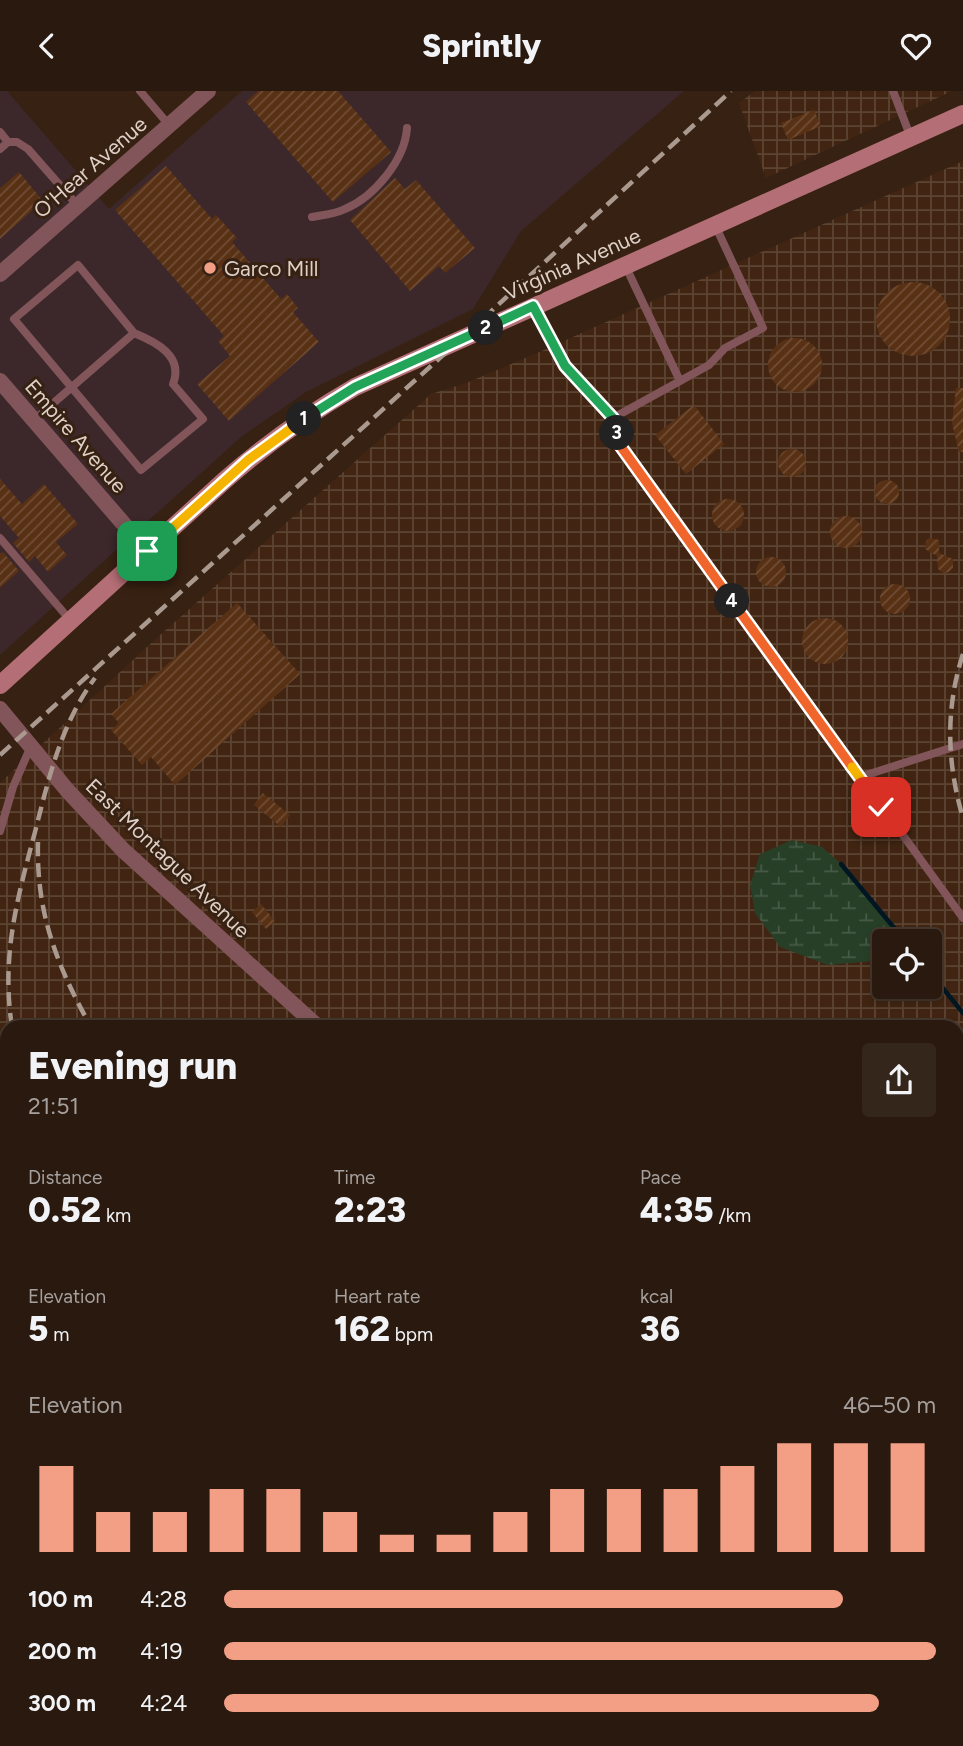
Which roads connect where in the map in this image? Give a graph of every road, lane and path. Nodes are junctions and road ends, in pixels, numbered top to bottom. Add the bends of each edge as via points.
1 (140, 91) edge
2 (208, 91) edge
3 (893, 91) edge
4 (963, 114) edge
5 (169, 125) junction
6 (407, 128) dead end
7 (0, 132) edge
8 (911, 138) junction
9 (8, 142) junction
10 (0, 149) edge
11 (78, 206) junction
12 (313, 217) dead end
13 (715, 225) junction
14 (625, 265) junction
15 (0, 274) edge
16 (533, 306) junction
17 (134, 333) junction
18 (0, 381) edge
19 (680, 381) junction
20 (71, 387) junction
21 (613, 418) junction
22 (34, 420) junction
23 (0, 538) edge
24 (147, 551) junction
25 (70, 620) junction
26 (0, 685) edge
27 (0, 709) edge
28 (963, 744) edge
29 (32, 747) junction
30 (860, 777) junction
31 (0, 831) edge
32 (963, 918) edge
33 (310, 1020) edge

1 - 5 lane
2 - 5 street, O'Hear Avenue
3 - 8 lane
4 - 8 main road, Virginia Avenue
5 - 11 street, O'Hear Avenue
6 - 12 lane via 394,165 374,188 345,209
7 - 9 lane
8 - 13 main road, Virginia Avenue
9 - 10 lane
9 - 11 lane via 28,149
11 - 15 street, O'Hear Avenue
13 - 14 main road, Virginia Avenue
13 - 19 lane via 763,328 724,348 709,365
14 - 16 main road, Virginia Avenue
14 - 19 lane
16 - 21 lane via 565,366
16 - 24 main road, Virginia Avenue via 326,404 248,460
17 - 20 lane
17 - 20 lane via 78,265 14,319
17 - 20 lane via 166,350 177,374 173,384 203,419 141,470
18 - 22 street, Empire Avenue
19 - 21 lane
20 - 22 lane
21 - 30 lane via 619,444
22 - 24 street, Empire Avenue
23 - 25 lane
24 - 25 main road, Virginia Avenue
25 - 26 main road, Virginia Avenue
27 - 29 street, East Montague Avenue
28 - 30 lane
29 - 31 lane via 13,787
29 - 33 street, East Montague Avenue via 123,850
30 - 32 lane

